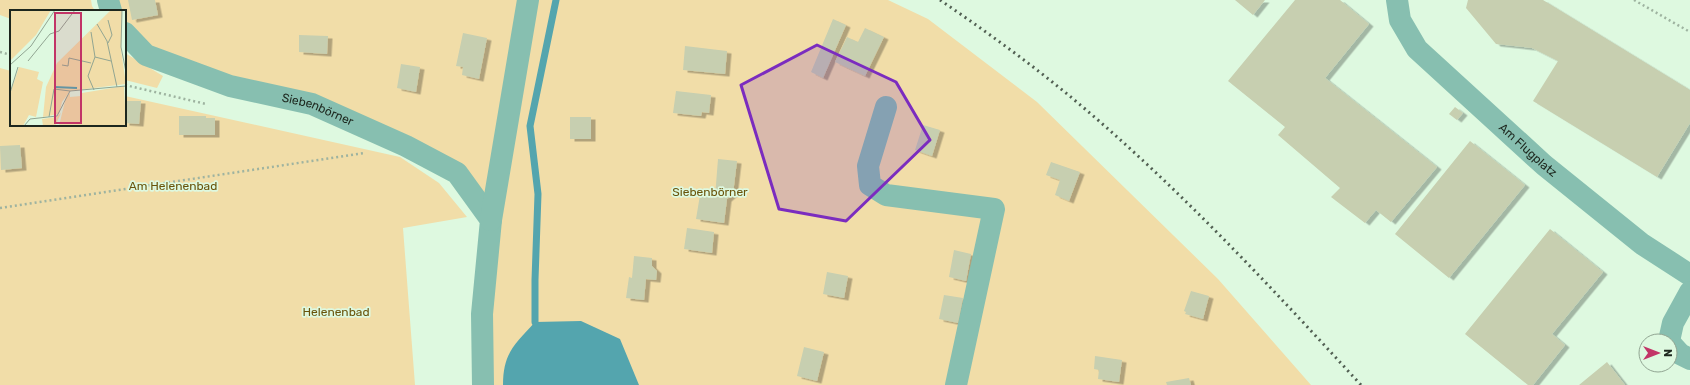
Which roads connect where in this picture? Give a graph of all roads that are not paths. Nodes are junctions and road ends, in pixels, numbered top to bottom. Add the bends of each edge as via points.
1 (108, 0) edge
2 (528, 0) edge
3 (1397, 0) edge
4 (111, 10) edge
5 (126, 34) edge
6 (886, 107) dead end
7 (491, 220) junction
8 (1690, 275) edge
9 (1690, 292) edge
10 (1671, 333) edge
11 (1678, 352) edge
12 (1690, 359) edge
13 (483, 385) edge
14 (956, 385) edge

1 - 4 street
2 - 7 street
3 - 8 street, Am Flugplatz via 1400,20 1417,49 1544,164 1642,244
5 - 7 street, Siebenbörner via 146,55 230,86 312,104 406,146 457,173
6 - 14 street via 868,166 870,185 886,195 994,209
7 - 13 street via 482,314
9 - 10 street via 1673,323
11 - 12 street

